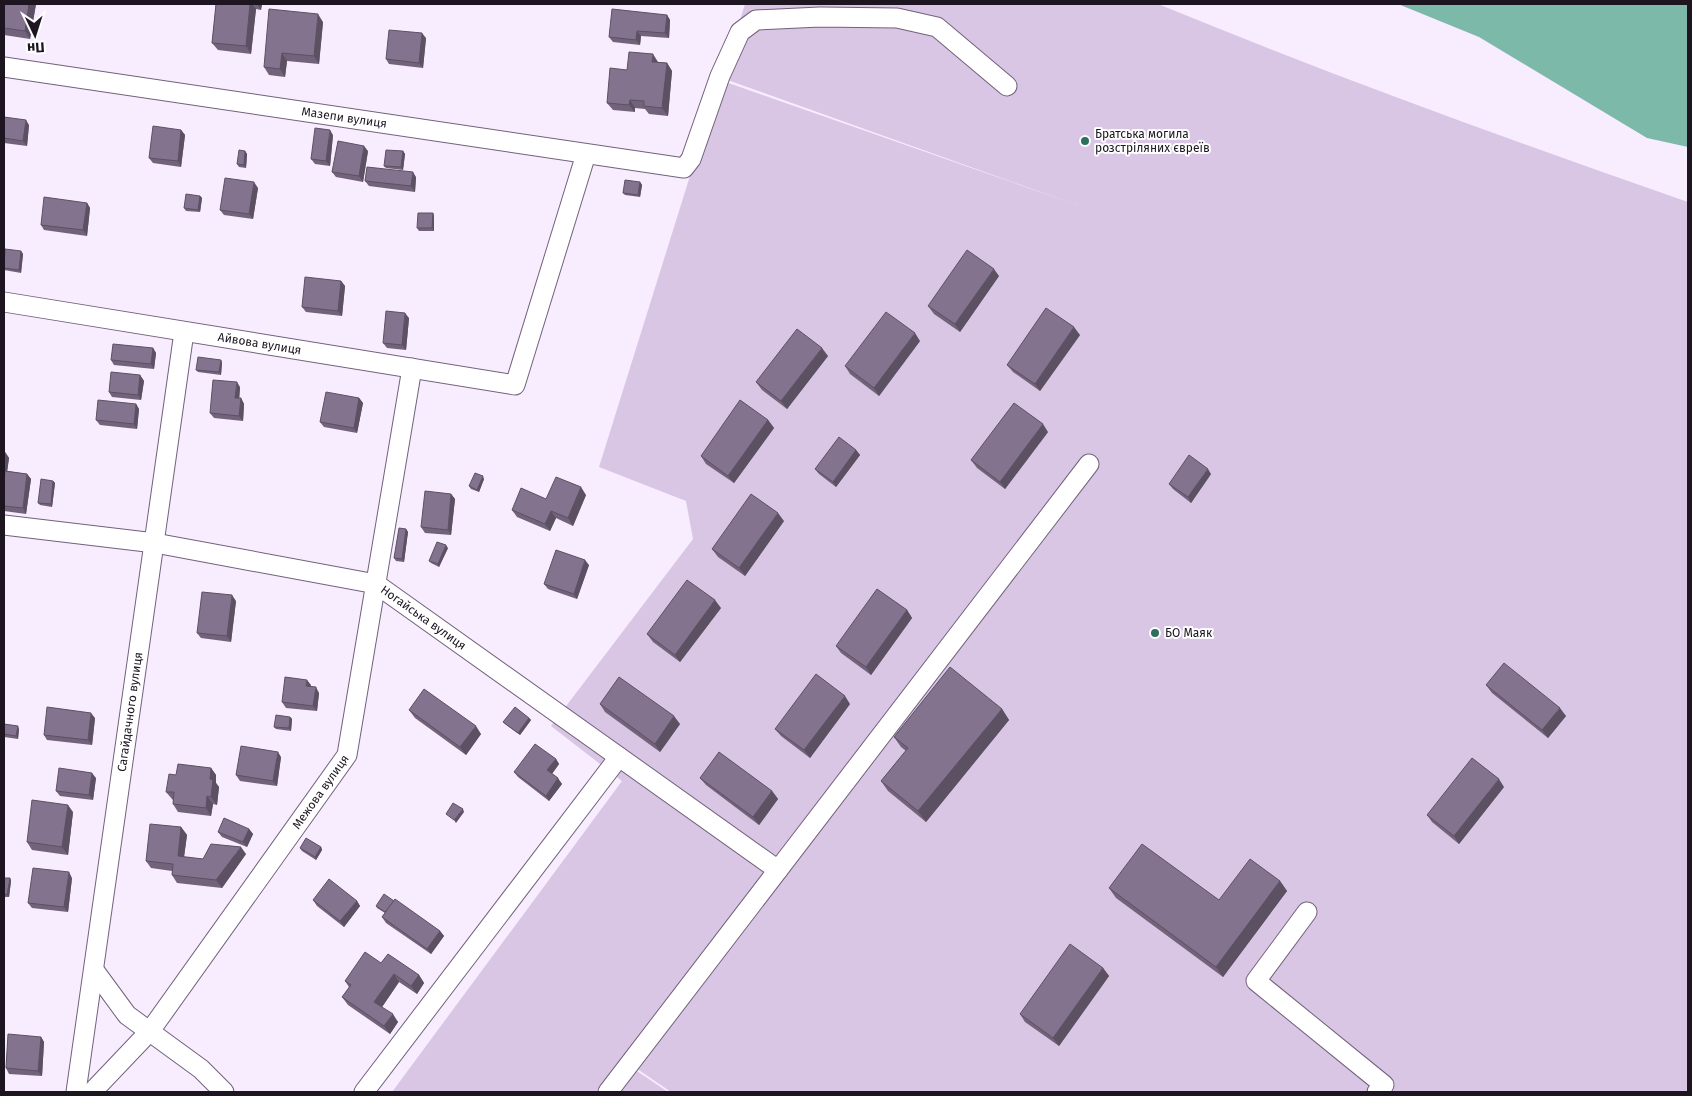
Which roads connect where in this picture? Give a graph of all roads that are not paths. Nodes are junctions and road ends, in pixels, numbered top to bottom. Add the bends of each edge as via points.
1 (4, 67) edge
2 (1007, 86) dead end
3 (586, 154) junction
4 (4, 302) edge
5 (184, 332) junction
6 (412, 368) junction
7 (1089, 464) dead end
8 (4, 525) edge
9 (155, 543) junction
10 (376, 584) junction
11 (620, 757) junction
12 (778, 870) junction
13 (1307, 912) dead end
14 (94, 970) junction
15 (150, 1032) junction
16 (76, 1092) edge
17 (92, 1092) edge
18 (224, 1092) edge
19 (364, 1092) edge
20 (608, 1092) edge
21 (1377, 1092) edge

1 - 3 street, Мазепи вулиця
2 - 3 street, Мазепи вулиця via 937,27 897,18 756,20 740,32 720,76 691,158 684,168
3 - 6 street, Айвова вулиця via 515,385
4 - 5 street, Айвова вулиця
5 - 6 street, Айвова вулиця
5 - 9 street, Сагайдачного вулиця
6 - 10 street, Межова вулиця
7 - 12 street
8 - 9 street, Ногайська вулиця
9 - 10 street, Ногайська вулиця
9 - 14 street, Сагайдачного вулиця
10 - 11 street, Ногайська вулиця
10 - 15 street, Межова вулиця via 348,755
11 - 12 street, Ногайська вулиця
11 - 19 street
12 - 20 street
13 - 21 street via 1256,981 1384,1085
14 - 15 street via 127,1015
14 - 16 street, Сагайдачного вулиця
15 - 17 street, Межова вулиця
15 - 18 street via 201,1069

